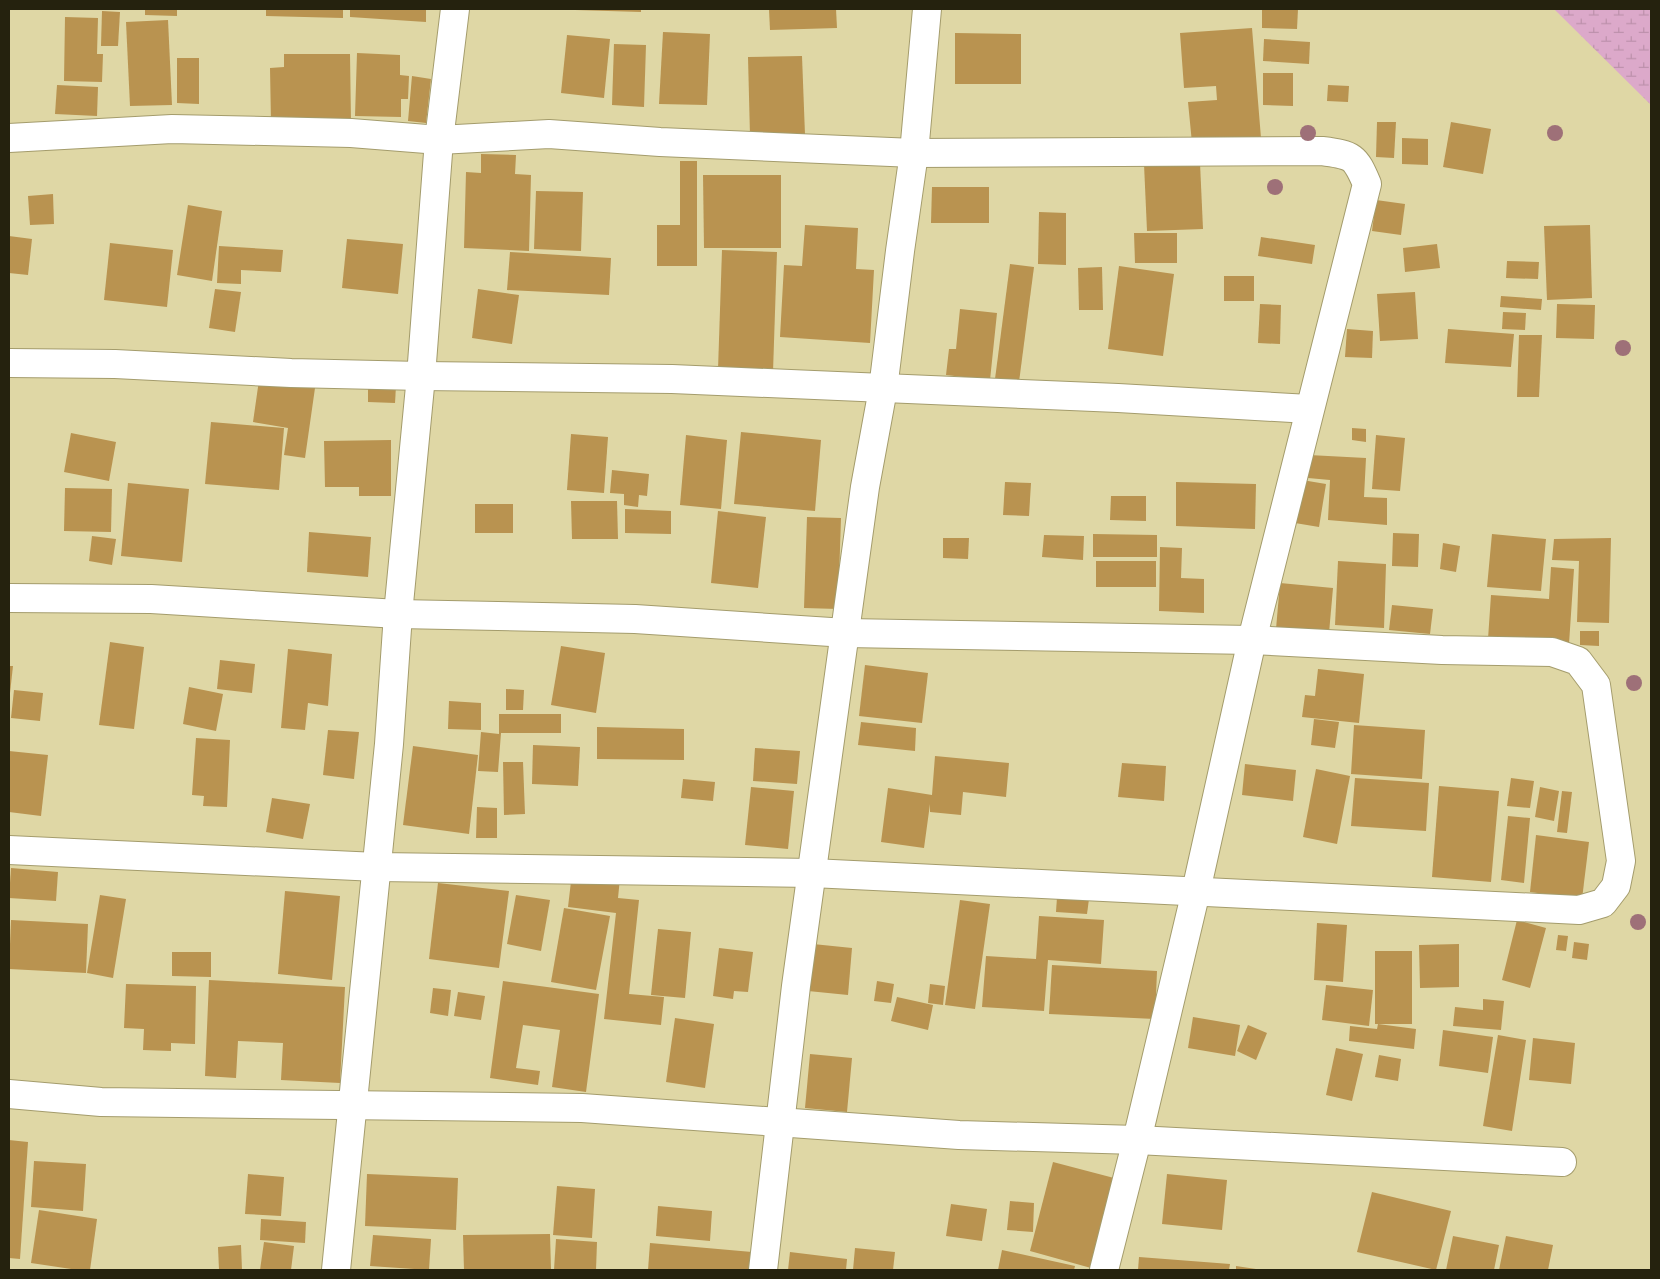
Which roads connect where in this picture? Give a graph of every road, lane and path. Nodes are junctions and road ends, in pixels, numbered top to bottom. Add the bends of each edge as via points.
1 (455, 9) edge
2 (927, 9) edge
3 (9, 138) edge
4 (440, 140) junction
5 (914, 153) junction
6 (9, 364) edge
7 (421, 376) junction
8 (883, 389) junction
9 (1309, 409) junction
10 (9, 598) edge
11 (398, 614) junction
12 (846, 632) junction
13 (1252, 640) junction
14 (9, 850) edge
15 (376, 867) junction
16 (812, 873) junction
17 (1196, 891) junction
18 (9, 1094) edge
19 (352, 1105) junction
20 (780, 1123) junction
21 (1137, 1140) junction
22 (1562, 1162) dead end
23 (336, 1270) edge
24 (763, 1270) edge
25 (1104, 1270) edge

1 - 4 street
2 - 5 street
3 - 4 street via 172,129 351,133
4 - 5 street via 549,134
4 - 7 street
5 - 8 street
5 - 9 street via 1322,151 1344,154 1358,162 1367,184
6 - 7 street via 115,364
7 - 8 street via 672,379
7 - 11 street
8 - 9 street
8 - 12 street via 865,487
9 - 13 street
10 - 11 street via 151,600
11 - 12 street via 635,619
11 - 15 street
12 - 13 street
12 - 16 street
13 - 17 street
13 - 17 street via 1552,652 1578,661 1596,685 1621,860 1616,886 1603,903 1579,910
14 - 15 street
15 - 16 street
15 - 19 street
16 - 17 street
16 - 20 street
17 - 21 street
18 - 19 street via 101,1102
19 - 20 street via 582,1108
19 - 23 street
20 - 21 street via 959,1135
20 - 24 street
21 - 22 street
21 - 25 street

